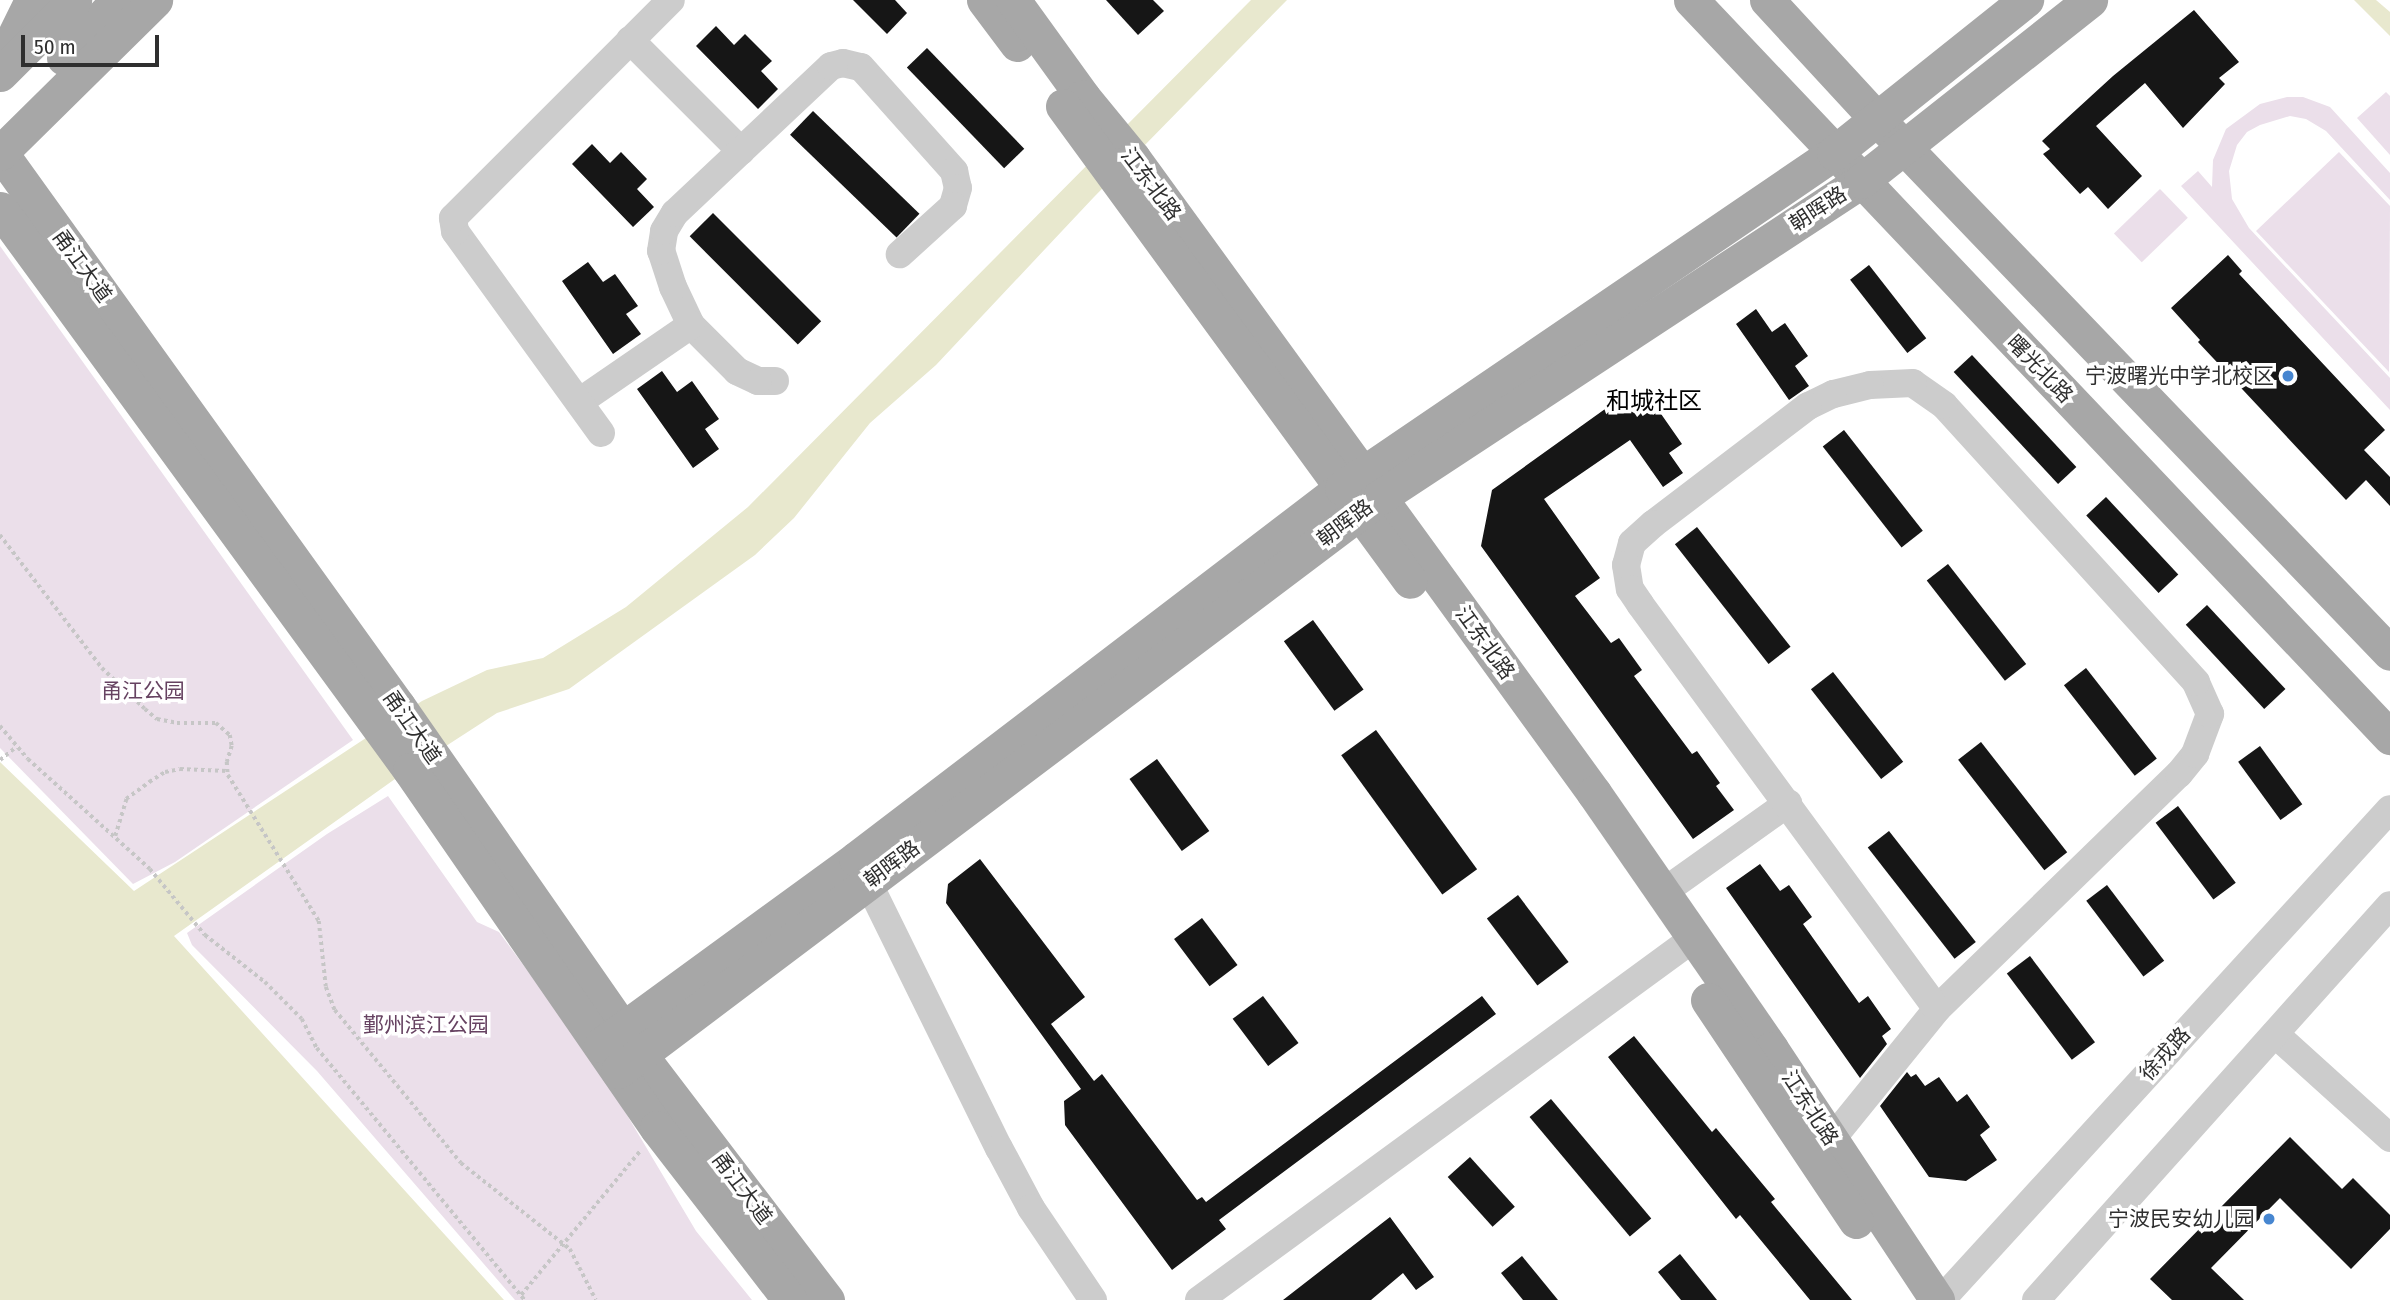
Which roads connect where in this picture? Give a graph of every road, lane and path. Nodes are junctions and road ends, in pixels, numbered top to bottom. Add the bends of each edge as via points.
1 (32, 0) edge
2 (74, 0) edge
3 (118, 0) edge
4 (155, 0) edge
5 (671, 0) edge
6 (984, 0) edge
7 (1013, 0) edge
8 (1691, 0) edge
9 (1767, 0) edge
10 (2026, 0) edge
11 (2090, 0) edge
12 (631, 40) junction
13 (0, 65) edge
14 (0, 74) edge
15 (1084, 116) junction
16 (1877, 119) junction
17 (0, 123) edge
18 (1904, 147) junction
19 (741, 150) junction
20 (0, 152) edge
21 (1835, 153) junction
22 (1861, 181) junction
23 (0, 209) edge
24 (900, 254) dead end
25 (691, 325) junction
26 (775, 381) dead end
27 (579, 402) junction
28 (601, 433) dead end
29 (1361, 492) junction
30 (0, 535) edge
31 (2390, 653) edge
32 (385, 713) junction
33 (0, 726) edge
34 (2390, 737) edge
35 (15, 748) dead end
36 (0, 760) edge
37 (228, 771) junction
38 (1788, 803) junction
39 (2390, 809) edge
40 (115, 836) junction
41 (862, 871) junction
42 (1662, 893) junction
43 (2390, 905) edge
44 (1685, 944) junction
45 (1937, 1009) junction
46 (2275, 1034) junction
47 (621, 1050) junction
48 (657, 1128) junction
49 (2390, 1138) edge
50 (1831, 1140) junction
51 (563, 1242) junction
52 (521, 1295) junction
53 (525, 1300) edge
54 (596, 1300) edge
55 (790, 1300) edge
56 (827, 1300) edge
57 (1093, 1300) edge
58 (1199, 1300) edge
59 (1908, 1300) edge
60 (1939, 1300) edge
61 (2036, 1300) edge

1 - 13 main road
2 - 14 main road
3 - 17 main road
4 - 20 main road
5 - 12 street
6 - 15 main road, 江东北路
7 - 15 main road, 江东北路
8 - 21 main road, 曙光北路
9 - 16 main road
10 - 16 main road, 朝晖路
11 - 18 main road, 朝晖路
12 - 19 street
12 - 27 street via 453,218 456,231
15 - 29 main road, 江东北路
16 - 18 main road
16 - 21 main road, 朝晖路
18 - 22 main road, 朝晖路
18 - 31 main road
19 - 24 street via 831,66 861,67 948,161 958,188 953,206
19 - 25 street via 675,213 664,231 661,251
20 - 32 main road, 甬江大道
21 - 22 main road, 曙光北路
21 - 29 main road, 朝晖路
22 - 29 main road, 朝晖路
22 - 34 main road, 曙光北路
23 - 32 main road, 甬江大道
25 - 26 street via 737,371 758,381
25 - 27 street
27 - 28 street
29 - 41 main road, 朝晖路
29 - 42 main road, 江东北路 via 1594,793
29 - 44 main road, 江东北路 via 1573,802
30 - 37 path via 102,668 145,709 157,719 177,723 216,723 230,735
32 - 47 main road, 甬江大道
33 - 40 path via 28,759
35 - 36 path
37 - 40 path via 164,772 126,799
37 - 51 path via 319,921 326,987 335,1010 461,1163
38 - 42 street
38 - 45 street
38 - 45 street via 1630,589 1626,565 1632,543 1808,406 1870,385 1913,383 1944,405 2196,682 2210,714 2195,754 2179,774
39 - 60 street, 徐戎路
40 - 52 path via 150,869 205,935 265,982 302,1019 317,1048
41 - 47 main road, 朝晖路
41 - 57 street via 1025,1196
42 - 44 main road, 江东北路
43 - 46 street
44 - 50 main road, 江东北路
44 - 58 street
44 - 59 main road, 江东北路
45 - 50 street
46 - 49 street
46 - 61 street
47 - 48 main road, 甬江大道
47 - 56 main road, 甬江大道
48 - 51 path
48 - 55 main road, 甬江大道
50 - 60 main road, 江东北路
51 - 52 path
51 - 54 path
52 - 53 path

